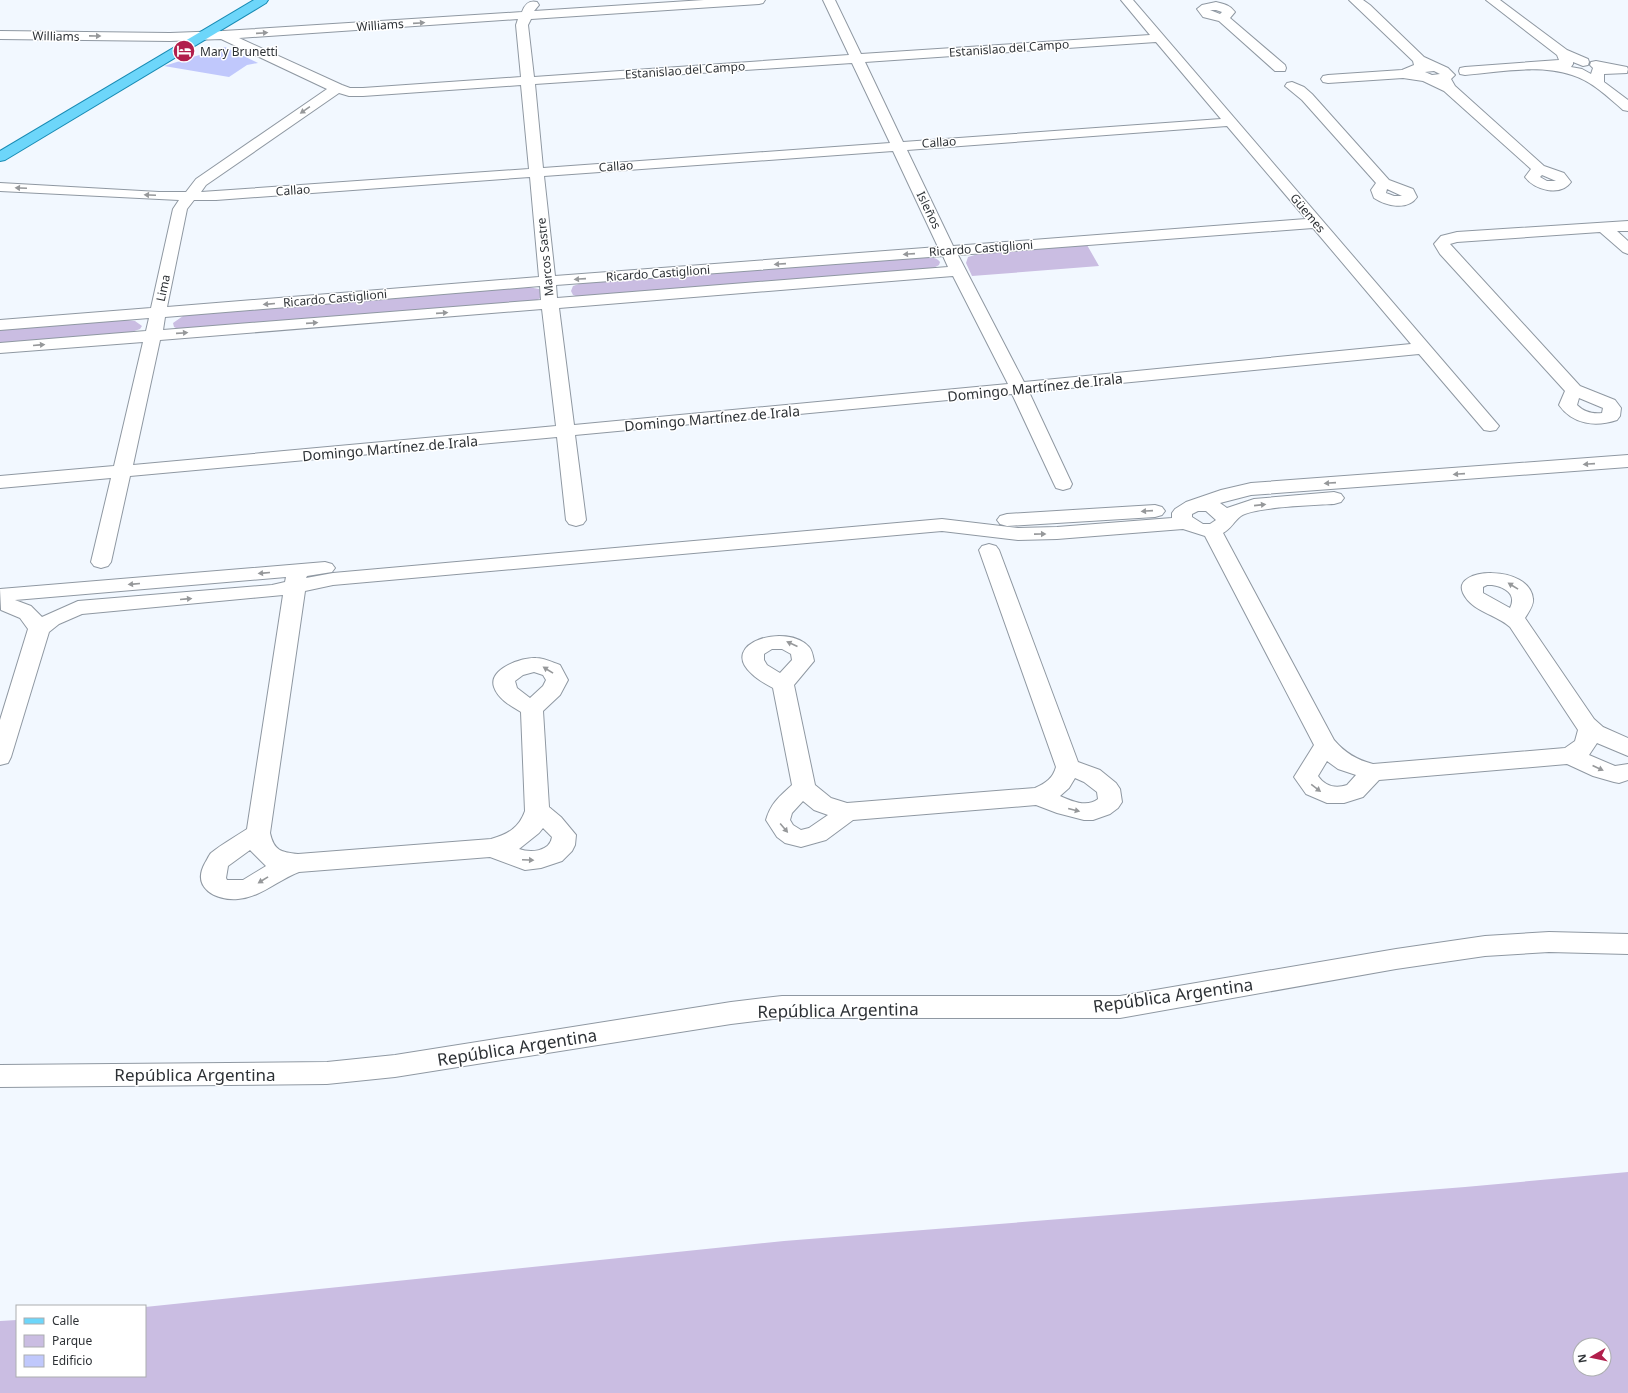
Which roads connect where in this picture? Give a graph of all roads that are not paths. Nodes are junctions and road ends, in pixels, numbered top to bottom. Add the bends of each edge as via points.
1 (262, 0) edge
2 (540, 0) edge
3 (759, 0) edge
4 (829, 0) edge
5 (1127, 0) edge
6 (1355, 0) edge
7 (1492, 0) edge
8 (525, 16) junction
9 (1223, 18) dead end
10 (0, 35) edge
11 (223, 35) junction
12 (203, 36) junction
13 (1160, 38) junction
14 (857, 59) junction
15 (1572, 62) junction
16 (1625, 70) edge
17 (1435, 73) junction
18 (1597, 73) junction
19 (528, 81) junction
20 (1301, 81) junction
21 (337, 88) junction
22 (1628, 107) edge
23 (1232, 122) junction
24 (898, 145) junction
25 (0, 157) edge
26 (1539, 169) dead end
27 (536, 172) junction
28 (1384, 183) dead end
29 (0, 187) edge
30 (189, 196) junction
31 (1316, 223) junction
32 (1628, 226) edge
33 (1604, 228) junction
34 (1628, 249) edge
35 (948, 251) junction
36 (958, 271) junction
37 (548, 281) junction
38 (550, 305) junction
39 (158, 312) junction
40 (0, 325) edge
41 (153, 336) junction
42 (0, 348) edge
43 (1424, 348) junction
44 (1019, 389) junction
45 (1574, 390) dead end
46 (1490, 426) dead end
47 (566, 432) junction
48 (1628, 461) edge
49 (122, 471) junction
50 (1628, 473) edge
51 (0, 482) edge
52 (1063, 484) dead end
53 (1189, 512) junction
54 (576, 520) dead end
55 (942, 525) junction
56 (1219, 525) junction
57 (1018, 534) junction
58 (989, 550) junction
59 (101, 562) dead end
60 (297, 578) junction
61 (49, 597) junction
62 (3, 602) edge
63 (78, 608) junction
64 (1515, 618) dead end
65 (39, 629) junction
66 (783, 684) dead end
67 (532, 709) dead end
68 (1589, 729) junction
69 (1325, 745) junction
70 (1628, 748) edge
71 (1569, 756) junction
72 (0, 757) edge
73 (1068, 767) junction
74 (1373, 772) junction
75 (1628, 772) edge
76 (804, 787) junction
77 (1038, 796) junction
78 (537, 811) junction
79 (847, 812) junction
80 (258, 833) junction
81 (491, 848) junction
82 (298, 863) junction
83 (1628, 944) edge
84 (0, 1076) edge

1 - 12 main road
2 - 8 street via 530,7
3 - 8 street, Williams
4 - 14 street, Isleños
5 - 13 street, Güemes
6 - 17 street
7 - 15 street
11 -> 8 street, Williams
8 - 19 street, Marcos Sastre via 522,25
9 - 20 street
10 -> 12 street, Williams
11 - 12 street, Williams
11 - 21 street, Estanislao del Campo
12 - 25 main road
13 - 14 street, Estanislao del Campo
13 - 23 street, Güemes
14 - 19 street, Estanislao del Campo
14 - 24 street, Isleños
15 - 17 street
15 - 18 street
16 - 18 street
17 - 20 street
17 - 26 street
18 - 22 street
19 - 21 street, Estanislao del Campo via 363,92 349,92
19 - 27 street, Marcos Sastre
20 - 28 street
21 -> 30 street, Lima via 201,182
23 - 24 street, Callao
23 - 31 street, Güemes
24 - 27 street, Callao
24 - 35 street, Isleños
27 - 30 street, Callao
27 - 37 street, Marcos Sastre
30 -> 29 street, Callao
30 - 39 street, Lima via 180,209
31 - 35 street, Ricardo Castiglioni
31 - 43 street, Güemes
32 - 33 street
33 - 34 street
33 - 45 street via 1457,237 1446,239 1442,244
35 - 36 street, Isleños
35 -> 37 street, Ricardo Castiglioni
36 - 38 street, Ricardo Castiglioni
36 - 44 street, Isleños
37 - 38 street, Marcos Sastre
37 -> 39 street, Ricardo Castiglioni
41 -> 38 street, Ricardo Castiglioni
38 - 47 street, Marcos Sastre
39 - 40 street, Ricardo Castiglioni
39 - 41 street, Lima
42 -> 41 street, Ricardo Castiglioni
41 - 49 street, Lima
43 - 44 street, Domingo Martínez de Irala
43 - 46 street, Güemes
44 - 47 street, Domingo Martínez de Irala
44 - 52 street, Isleños
47 - 49 street, Domingo Martínez de Irala
47 - 54 street, Marcos Sastre
48 -> 53 street via 1251,489 1228,494
49 - 51 street, Domingo Martínez de Irala
49 - 59 street, Lima
56 -> 50 street via 1235,511 1254,505
53 - 56 street via 1194,528
57 -> 53 street via 1057,533
53 -> 60 street via 1011,520 931,514
55 - 57 street
55 - 58 street via 977,539
55 - 60 street via 333,579
56 - 69 street
57 - 58 street
58 - 73 street
60 -> 61 street
63 -> 60 street via 272,591
60 - 80 street
61 - 62 street
61 - 63 street
62 - 65 street via 31,615
63 - 65 street via 52,619
64 - 68 street
65 - 72 street
66 - 76 street
67 - 78 street
68 - 70 street
68 - 71 street via 1588,740 1580,751
69 - 74 street via 1334,756 1352,767
69 -> 74 street via 1320,756 1310,767 1306,778 1314,788 1328,795 1344,796 1355,791
71 - 74 street
71 -> 75 street via 1618,775
73 - 77 street via 1065,776 1052,790
77 -> 73 street via 1075,811 1092,812 1105,808 1110,802 1108,789 1092,776
76 - 79 street via 811,797 831,808
76 -> 79 street via 781,809 778,820 785,831 797,837 812,837 825,831
77 - 79 street
78 - 81 street via 531,827 513,842
81 -> 78 street via 526,861 553,855 563,845 564,835 553,822
80 - 82 street via 261,848 275,860
82 -> 80 street via 276,871 249,888 221,889 213,881 214,869 219,860
81 - 82 street
83 - 84 street, República Argentina via 1549,942 1485,946 1120,1007 782,1007 395,1066 327,1073

